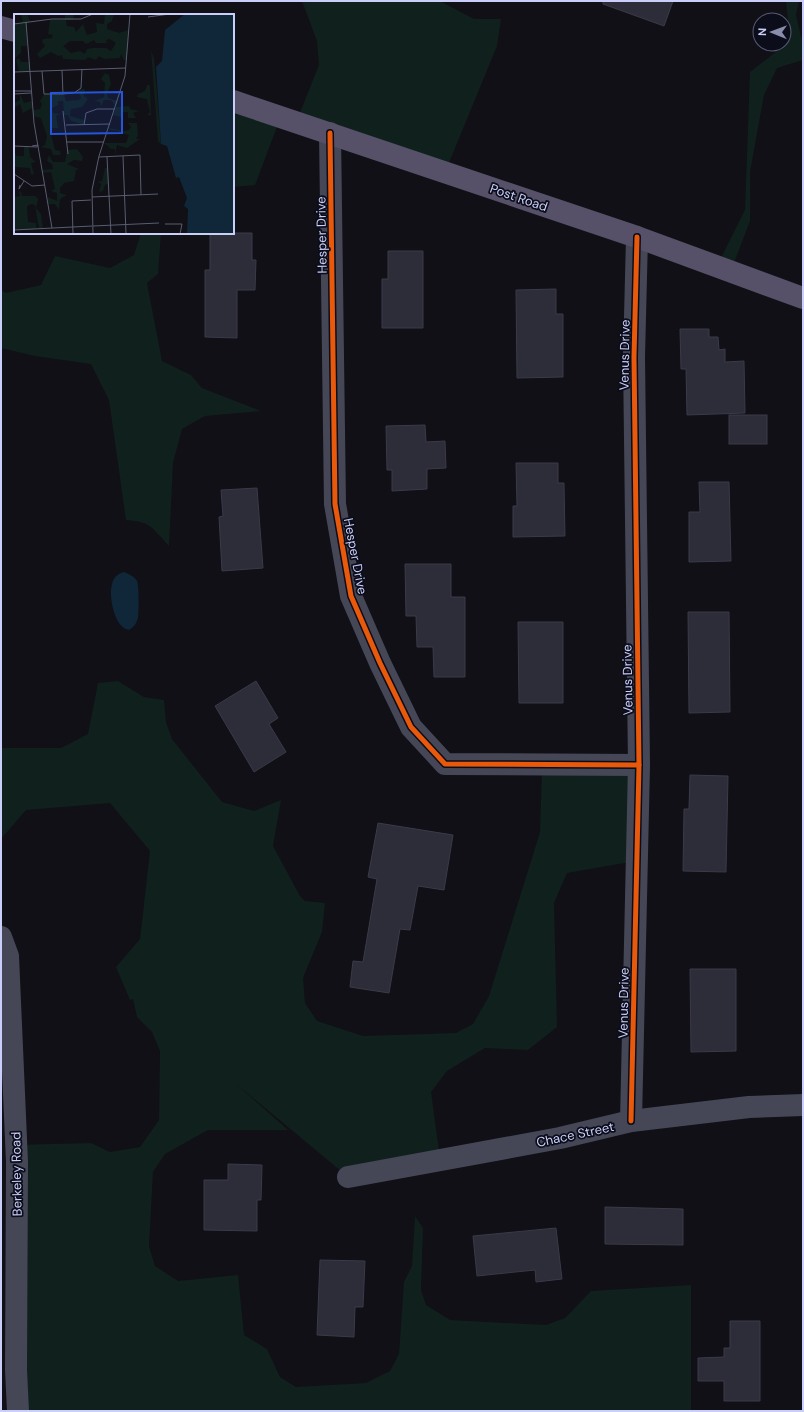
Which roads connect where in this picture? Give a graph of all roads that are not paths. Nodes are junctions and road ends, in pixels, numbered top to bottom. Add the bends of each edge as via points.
1 (1, 27) edge
2 (14, 31) edge
3 (234, 101) edge
4 (330, 133) junction
5 (637, 237) junction
6 (803, 298) edge
7 (639, 765) junction
8 (1, 937) edge
9 (803, 1105) edge
10 (631, 1122) junction
11 (9, 1162) edge
12 (348, 1177) dead end
13 (18, 1411) edge

1 - 2 main road
3 - 4 main road, Post Road
4 - 5 main road, Post Road
4 - 7 street, Hesper Drive via 335,504 351,596 411,727 445,764
5 - 6 main road, Post Road
5 - 7 street, Venus Drive via 634,356
7 - 10 street, Venus Drive
8 - 11 street, Berkeley Road via 8,956
9 - 10 street, Chace Street via 749,1107
10 - 12 street, Chace Street via 560,1138
11 - 13 street, Berkeley Road

